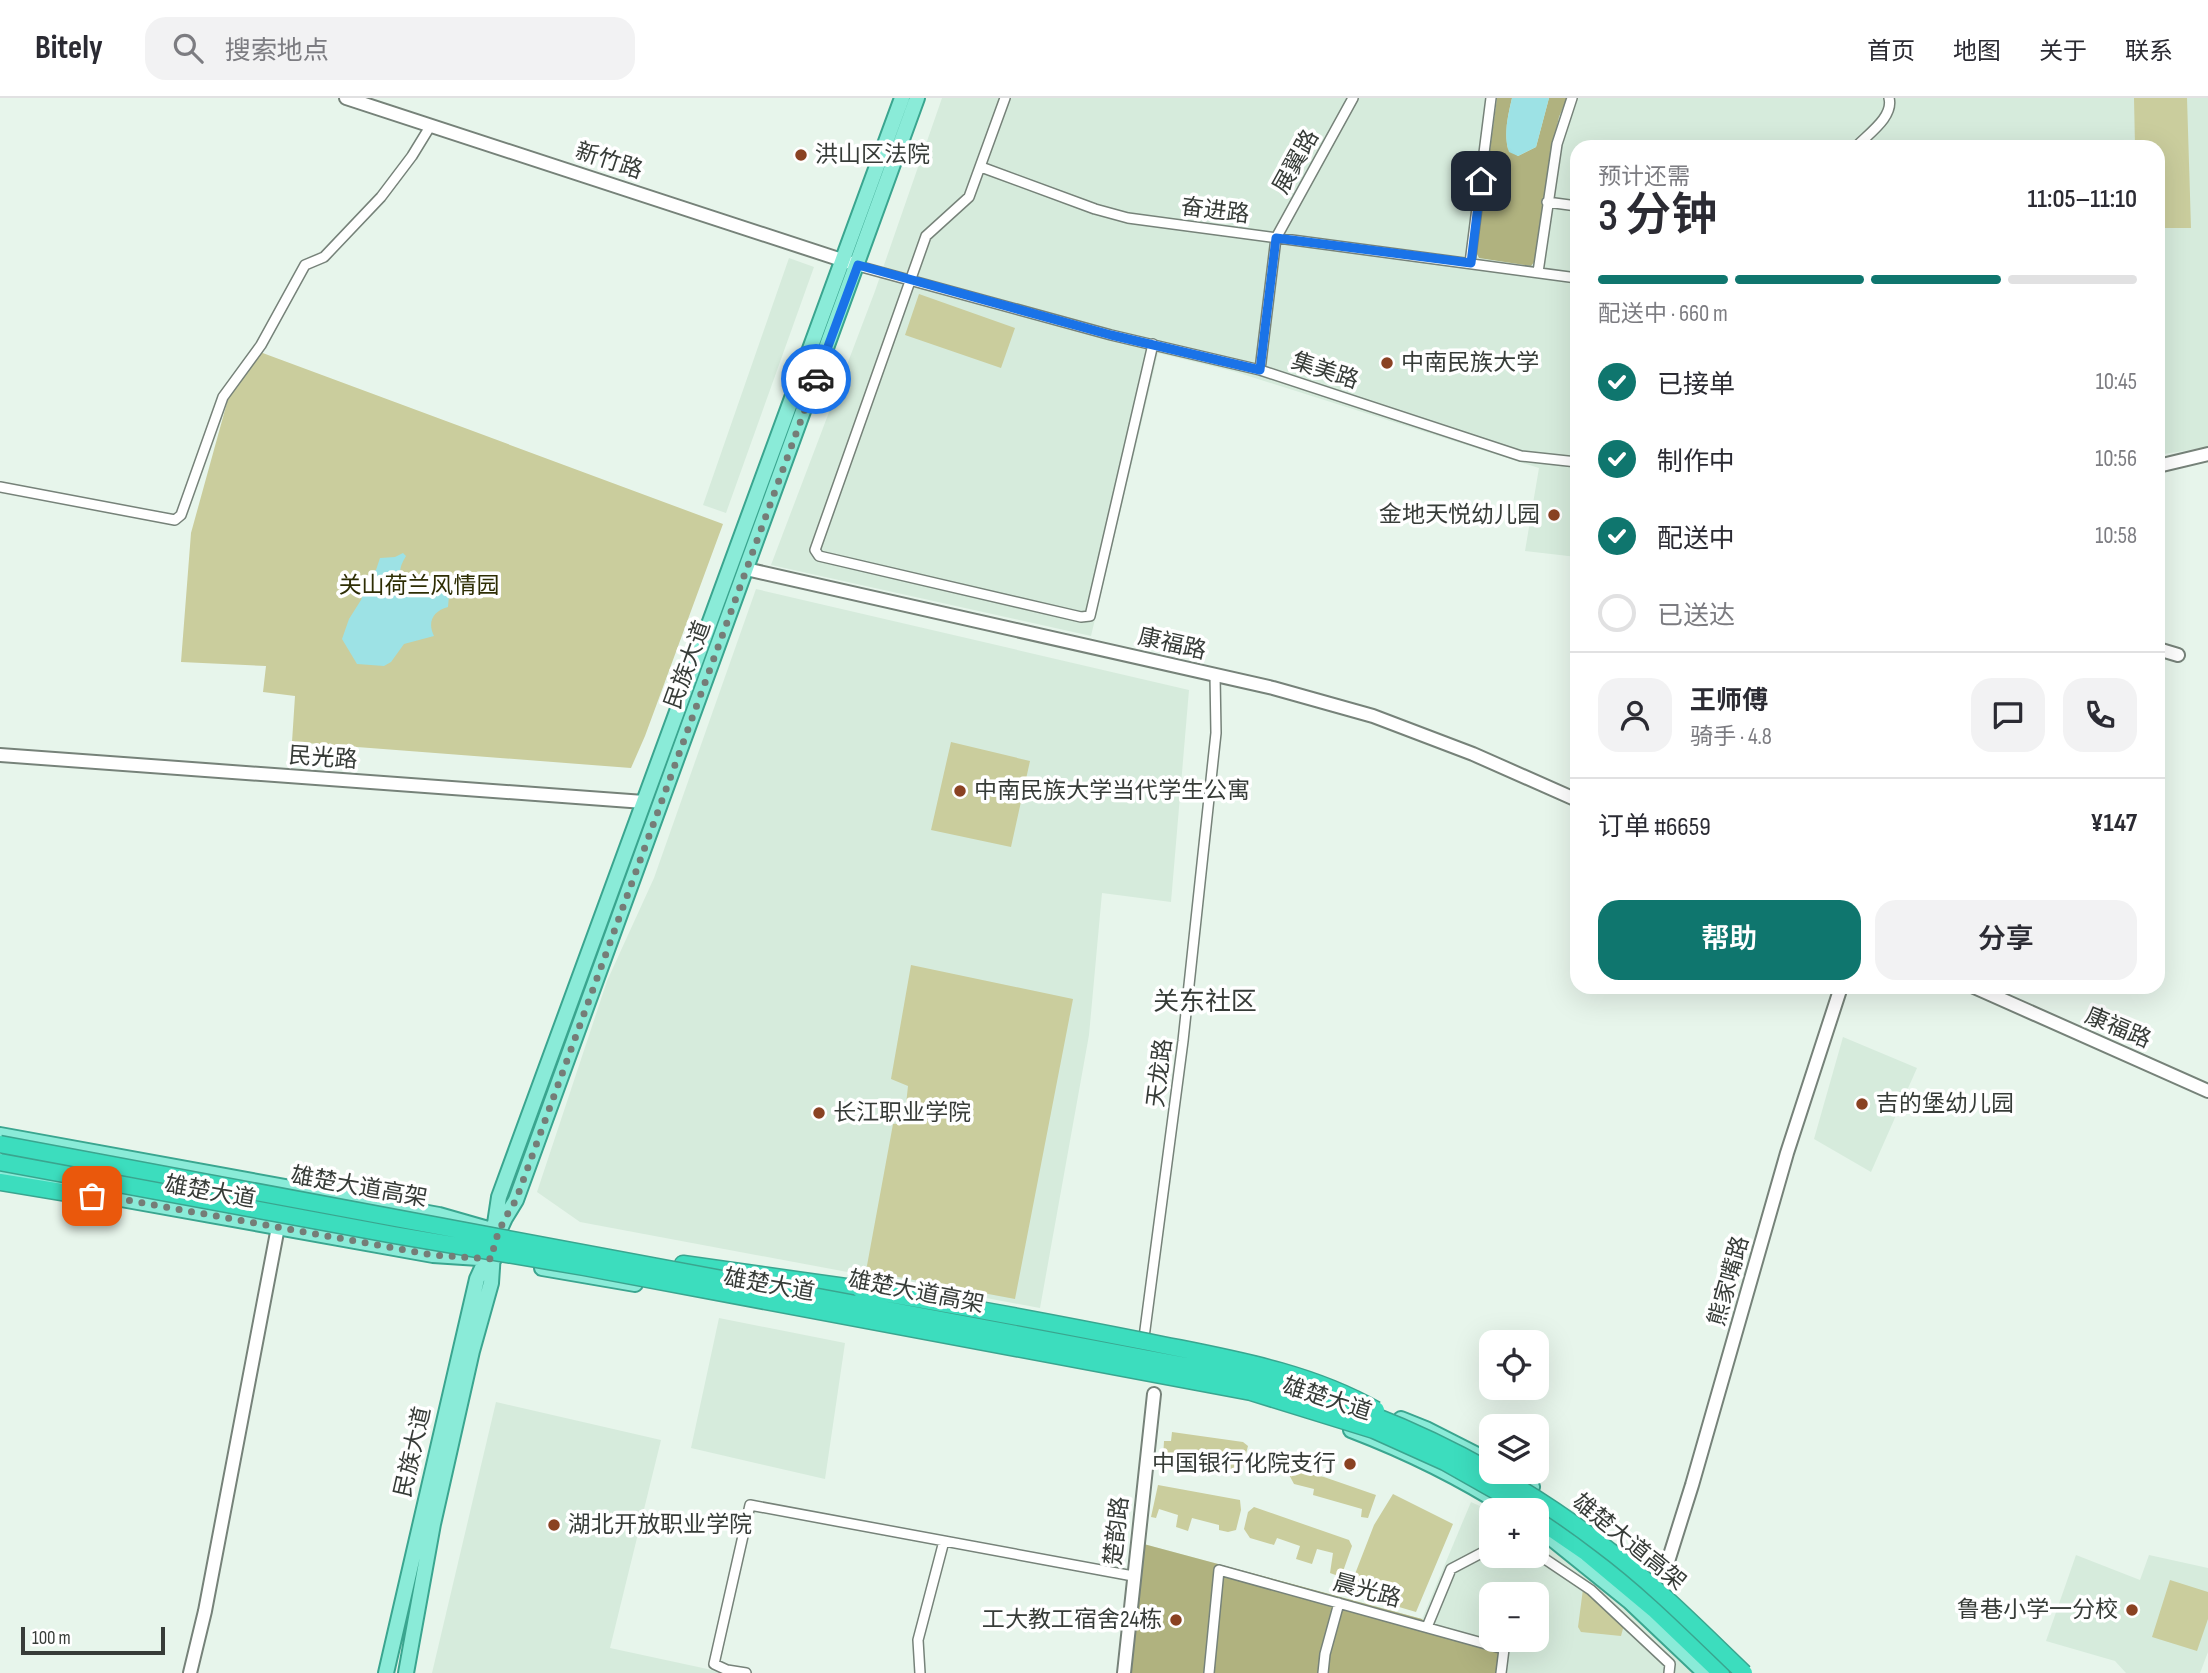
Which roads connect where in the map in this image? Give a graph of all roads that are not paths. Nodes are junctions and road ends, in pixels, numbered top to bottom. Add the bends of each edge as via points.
1 (346, 98) edge
2 (902, 98) edge
3 (917, 98) edge
4 (1005, 98) edge
5 (1353, 98) edge
6 (1491, 98) edge
7 (1572, 98) edge
8 (1889, 98) edge
9 (431, 125) junction
10 (1863, 140) edge
11 (981, 167) junction
12 (1547, 202) junction
13 (1570, 205) edge
14 (1276, 238) junction
15 (851, 263) junction
16 (1471, 263) junction
17 (1538, 272) junction
18 (1570, 277) edge
19 (911, 281) junction
20 (1153, 344) junction
21 (1260, 370) junction
22 (2208, 454) edge
23 (1570, 460) edge
24 (2165, 464) edge
25 (0, 487) edge
26 (746, 569) junction
27 (2165, 651) edge
28 (2178, 655) dead end
29 (1215, 675) junction
30 (0, 755) edge
31 (1570, 797) edge
32 (644, 802) junction
33 (1839, 994) edge
34 (1989, 994) edge
35 (2208, 1091) edge
36 (0, 1135) edge
37 (0, 1144) edge
38 (0, 1162) edge
39 (0, 1171) edge
40 (0, 1182) edge
41 (110, 1197) junction
42 (278, 1227) junction
43 (493, 1245) junction
44 (683, 1264) junction
45 (1142, 1350) junction
46 (1154, 1394) dead end
47 (1436, 1444) junction
48 (1479, 1456) edge
49 (1526, 1484) edge
50 (1490, 1498) edge
51 (1507, 1498) edge
52 (1549, 1502) edge
53 (1557, 1504) junction
54 (1549, 1532) edge
55 (1549, 1535) edge
56 (944, 1541) junction
57 (1479, 1554) edge
58 (1549, 1562) edge
59 (1133, 1576) junction
60 (1660, 1587) junction
61 (1339, 1603) junction
62 (1427, 1628) junction
63 (190, 1673) edge
64 (386, 1673) edge
65 (406, 1673) edge
66 (746, 1673) edge
67 (920, 1673) edge
68 (1124, 1673) edge
69 (1209, 1673) edge
70 (1323, 1673) edge
71 (1501, 1673) edge
72 (1669, 1673) edge
73 (1705, 1673) edge
74 (1721, 1673) edge
75 (1744, 1673) edge
76 (1752, 1673) edge

1 - 9 street, 新竹路
2 - 15 main road, 民族大道
3 - 15 main road, 民族大道
4 - 11 street
5 - 14 street, 展翼路
6 - 16 street
7 - 12 street via 1559,132
8 - 10 street via 1888,113
9 - 15 street, 新竹路
9 - 25 street via 381,197 324,257 305,265 261,345 223,397 181,515 175,520
11 - 14 street, 奋进路 via 1128,218
11 - 19 street via 969,197 926,236
12 - 13 street
12 - 17 street
14 - 16 street, 奋进路
14 - 21 street, 展翼路
15 - 19 street, 集美路
15 - 26 main road, 民族大道
15 - 32 main road, 民族大道
16 - 17 street, 奋进路
17 - 18 street, 奋进路
19 - 20 street, 集美路
19 - 20 street via 815,550 819,556 1090,616
20 - 21 street, 集美路
21 - 23 street, 集美路 via 1521,456
22 - 24 street
26 - 29 street, 康福路
26 - 43 main road, 民族大道 via 516,1200
27 - 28 street
29 - 31 street, 康福路 via 1373,716
29 - 45 street, 天龙路 via 1216,733 1183,1041
30 - 32 street, 民光路
32 - 43 main road, 民族大道 via 499,1197
33 - 60 street, 熊家嘴路 via 1787,1153
34 - 35 street, 康福路
36 - 43 main road, 雄楚大道 via 439,1215
37 - 47 highway, 雄楚大道高架, bridge via 1256,1379 1372,1415
38 - 51 highway, 雄楚大道高架, bridge via 1251,1392 1374,1430 1445,1462
39 - 41 main road, 雄楚大道 via 75,1185
40 - 41 highway
41 - 42 main road, 雄楚大道
42 - 43 main road, 雄楚大道 via 433,1255
42 - 63 street
43 - 44 main road, 雄楚大道
43 - 50 main road, 雄楚大道 via 862,1324 1254,1399 1374,1438
43 - 64 main road, 民族大道 via 477,1279
43 - 65 main road, 民族大道 via 491,1283 433,1524
44 - 45 main road, 雄楚大道
44 - 47 highway, bridge via 999,1313 1299,1375 1356,1398
45 - 48 main road, 雄楚大道 via 1261,1373 1323,1391 1426,1429
46 - 59 street, 楚韵路
47 - 75 highway, 雄楚大道高架, bridge via 1520,1488 1602,1545
49 - 53 main road
52 - 53 main road
53 - 60 main road
54 - 74 highway, 雄楚大道高架 via 1587,1553
55 - 73 main road via 1629,1601
56 - 59 street
56 - 66 street via 750,1505 714,1664
56 - 67 street via 918,1640
57 - 62 street via 1451,1569
58 - 72 street via 1591,1590 1670,1664
59 - 68 street, 楚韵路
60 - 76 main road
61 - 62 street, 晨光路
61 - 69 street, 晨光路 via 1219,1570
61 - 70 street
62 - 71 street, 晨光路 via 1504,1649

